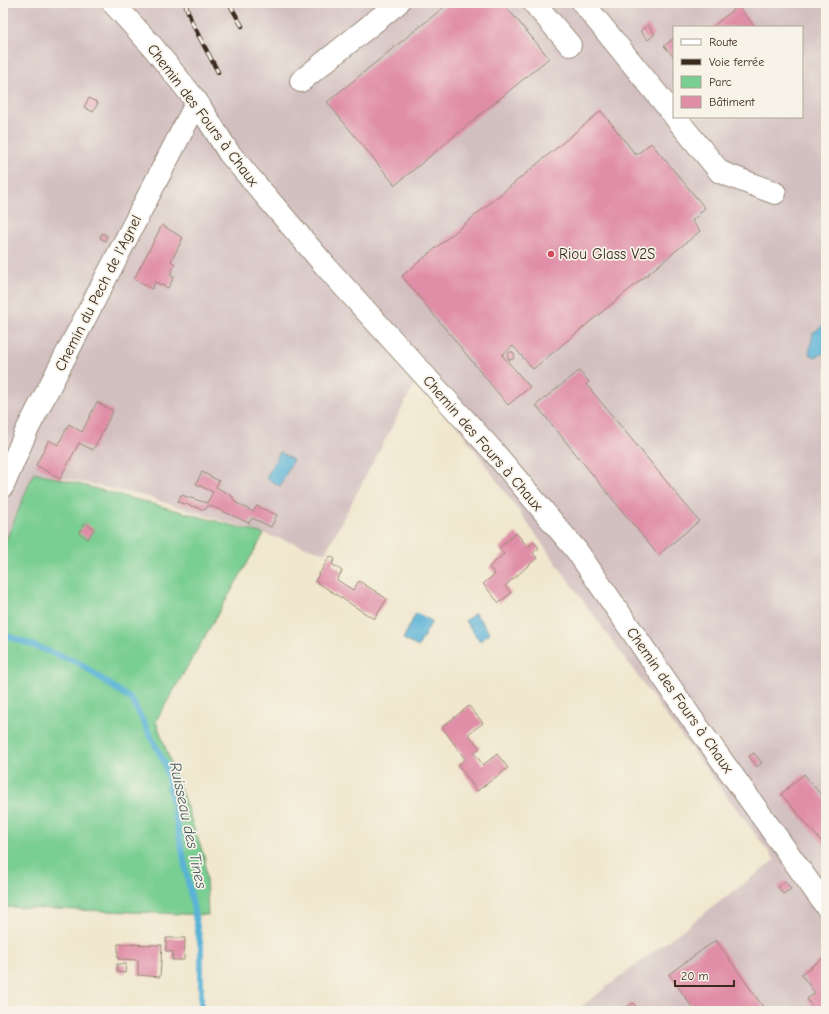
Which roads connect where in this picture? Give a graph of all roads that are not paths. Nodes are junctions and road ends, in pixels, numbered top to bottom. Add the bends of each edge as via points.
1 (112, 3) edge
2 (398, 3) edge
3 (534, 3) edge
4 (583, 3) edge
5 (570, 46) dead end
6 (300, 81) dead end
7 (197, 102) junction
8 (673, 114) edge
9 (677, 118) edge
10 (775, 193) dead end
11 (3, 486) edge
12 (826, 906) edge

1 - 7 street, Chemin des Fours à Chaux via 152,46
2 - 6 street
3 - 5 street
4 - 8 street
7 - 11 street, Chemin du Pech de l'Agnel via 26,432
7 - 12 street, Chemin des Fours à Chaux via 230,153 328,269 493,451 576,551
9 - 10 street via 720,172

